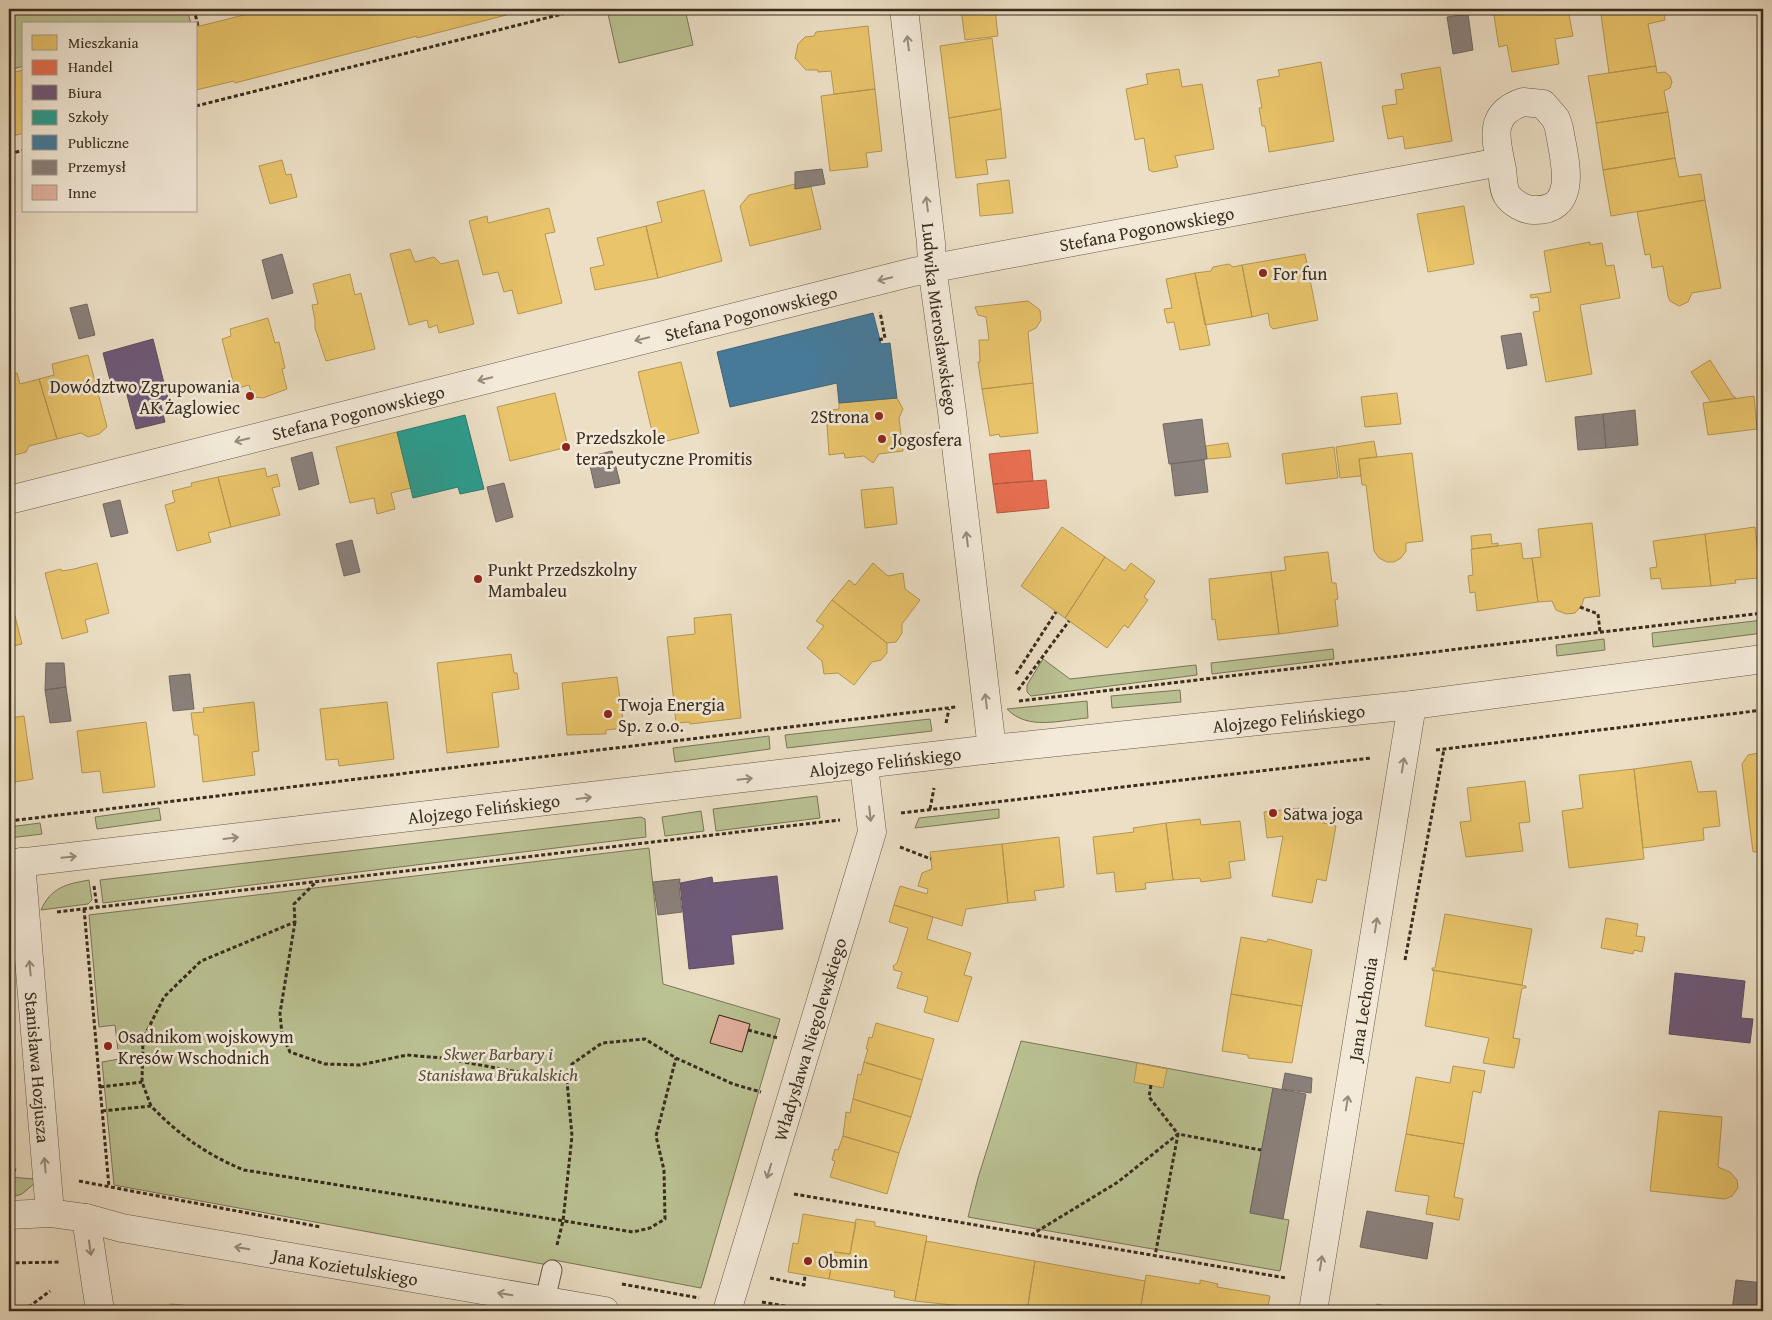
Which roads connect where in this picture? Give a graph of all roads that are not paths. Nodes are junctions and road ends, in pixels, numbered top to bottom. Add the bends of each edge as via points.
1 (904, 9) edge
2 (1500, 162) dead end
3 (932, 267) junction
4 (9, 500) edge
5 (1763, 660) edge
6 (1412, 705) junction
7 (992, 749) junction
8 (864, 766) junction
9 (15, 863) edge
10 (50, 1213) junction
11 (9, 1215) edge
12 (86, 1218) junction
13 (552, 1270) road end
14 (545, 1300) junction
15 (100, 1311) edge
16 (605, 1311) edge
17 (727, 1311) edge
18 (1313, 1311) edge

3 -> 1 street, Ludwika Mierosławskiego via 932,243
2 - 3 street, Stefana Pogonowskiego
3 -> 4 street, Stefana Pogonowskiego
7 -> 3 street, Ludwika Mierosławskiego via 999,700
5 - 6 street, Alojzego Felińskiego
6 - 7 street, Alojzego Felińskiego
18 -> 6 street, Jana Lechonia
7 - 8 street, Alojzego Felińskiego
9 -> 8 street, Alojzego Felińskiego
8 -> 17 street, Władysława Niegolewskiego via 872,832
10 -> 9 street, Stanisława Hozjusza via 25,915
10 - 11 street
10 - 12 street
14 -> 12 street, Jana Kozietulskiego via 122,1228
12 -> 15 street
13 - 14 lane
14 - 16 street, Jana Kozietulskiego

